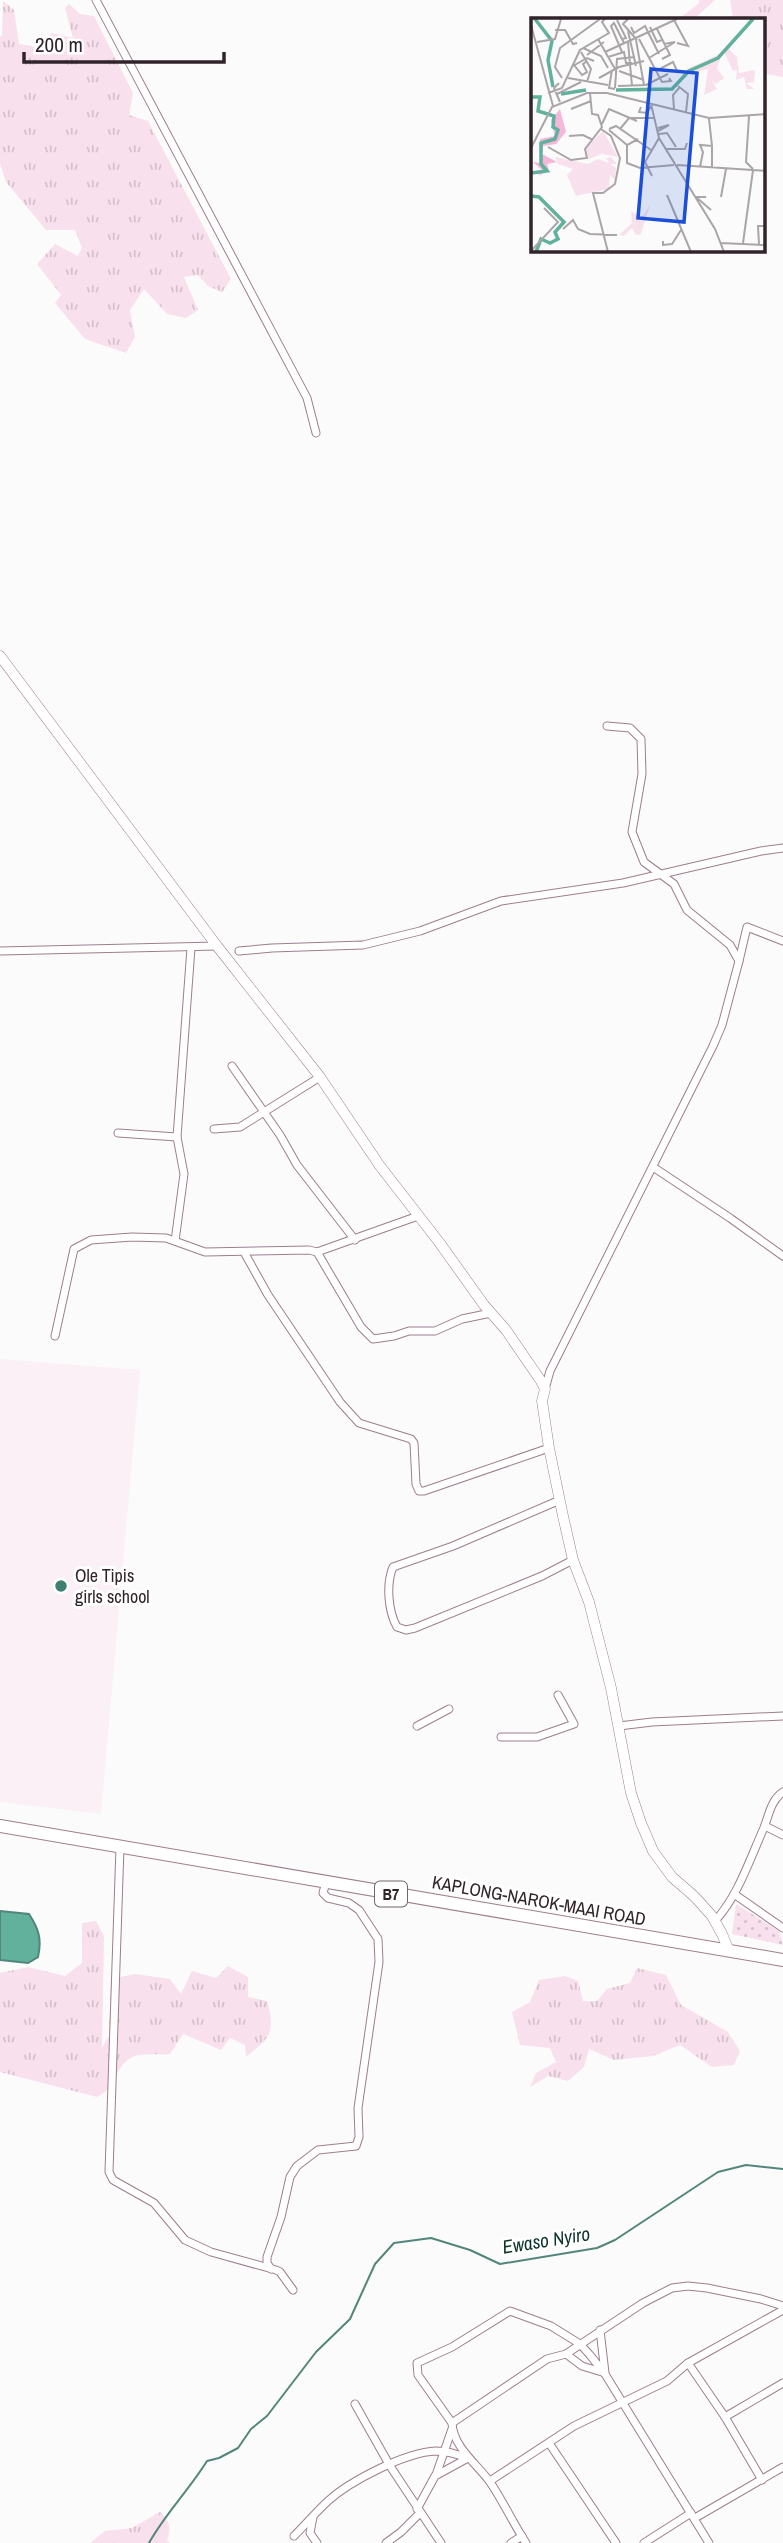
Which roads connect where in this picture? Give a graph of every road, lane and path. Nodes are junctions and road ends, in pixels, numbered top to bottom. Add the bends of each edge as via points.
1 (96, 0) edge
2 (316, 433) dead end
3 (0, 656) edge
4 (607, 726) dead end
5 (783, 848) edge
6 (660, 874) junction
7 (783, 941) edge
8 (216, 946) junction
9 (191, 948) junction
10 (0, 951) edge
11 (239, 951) dead end
12 (739, 961) junction
13 (232, 1066) dead end
14 (320, 1077) junction
15 (265, 1112) junction
16 (214, 1129) dead end
17 (118, 1133) dead end
18 (177, 1137) junction
19 (653, 1167) junction
20 (418, 1216) junction
21 (355, 1240) junction
22 (175, 1241) junction
23 (244, 1252) junction
24 (317, 1252) junction
25 (783, 1256) edge
26 (491, 1313) junction
27 (55, 1336) dead end
28 (545, 1389) junction
29 (549, 1448) junction
30 (560, 1500) junction
31 (573, 1560) junction
32 (558, 1695) dead end
33 (449, 1709) dead end
34 (783, 1716) edge
35 (417, 1726) dead end
36 (619, 1726) junction
37 (501, 1737) dead end
38 (783, 1792) edge
39 (0, 1826) edge
40 (765, 1826) junction
41 (783, 1835) edge
42 (120, 1847) junction
43 (326, 1882) junction
44 (734, 1894) junction
45 (715, 1921) junction
46 (783, 1928) edge
47 (729, 1951) junction
48 (783, 1960) edge
49 (271, 2269) junction
50 (293, 2290) dead end
51 (783, 2308) edge
52 (600, 2330) junction
53 (580, 2344) junction
54 (566, 2354) junction
55 (688, 2363) junction
56 (605, 2374) junction
57 (783, 2383) edge
58 (355, 2404) dead end
59 (623, 2404) junction
60 (725, 2417) junction
61 (452, 2426) junction
62 (549, 2443) junction
63 (444, 2452) junction
64 (468, 2458) junction
65 (390, 2466) junction
66 (783, 2467) edge
67 (435, 2476) junction
68 (762, 2480) junction
69 (490, 2482) junction
70 (419, 2511) junction
71 (693, 2516) junction
72 (313, 2517) junction
73 (310, 2533) junction
74 (292, 2540) edge
75 (524, 2540) edge
76 (317, 2543) edge
77 (386, 2543) edge
78 (441, 2543) edge
79 (511, 2543) edge
80 (616, 2543) edge
81 (644, 2543) edge
82 (709, 2543) edge

1 - 2 street via 307,398
3 - 8 main road
4 - 6 street via 630,728 640,740 642,774 632,832 644,862
5 - 6 street
6 - 11 street via 501,901 420,931 363,945
6 - 12 street via 674,884 687,910 730,945
7 - 12 street via 747,927
8 - 9 street
8 - 14 main road
9 - 10 street
9 - 18 street
12 - 19 street via 722,1025
13 - 15 street
14 - 15 street
14 - 20 main road
15 - 16 street via 240,1127
15 - 21 street via 296,1165
17 - 18 street
18 - 22 street via 184,1174
19 - 25 street
19 - 28 street
20 - 21 street
20 - 26 main road
21 - 24 street
22 - 23 street via 205,1252
22 - 27 street via 91,1240 74,1249
23 - 24 street
23 - 29 street via 268,1295 354,1418 411,1438 419,1491
24 - 26 street via 360,1327 373,1339 435,1331
26 - 28 main road
28 - 29 main road via 542,1401
29 - 30 main road
30 - 31 main road
30 - 31 street via 393,1567 388,1588 393,1620 397,1627 415,1628
31 - 36 main road via 589,1602
32 - 37 street via 574,1724 537,1737
33 - 35 street
34 - 36 street
36 - 45 main road via 632,1793 649,1843 672,1877
38 - 40 street
39 - 42 highway, KAPLONG-NAROK-MAAI ROAD / B7
40 - 41 street
40 - 44 street
42 - 43 highway, KAPLONG-NAROK-MAAI ROAD / B7
42 - 49 street via 109,2172 113,2180 154,2203 185,2240
43 - 47 highway, KAPLONG-NAROK-MAAI ROAD / B7
43 - 49 street via 328,1898 359,1910 378,1939 379,1962 358,2108 359,2137 356,2146 318,2150 297,2166 267,2257
44 - 45 street
44 - 46 street
45 - 47 main road
47 - 48 highway, KAPLONG-NAROK-MAAI ROAD / B7
49 - 50 street via 280,2272
51 - 52 street via 731,2292 688,2286 661,2292
51 - 55 street
52 - 53 street
52 - 56 street
53 - 54 street
53 - 56 street
53 - 61 street via 551,2326 510,2311 417,2363 418,2375
54 - 56 street
54 - 61 street via 547,2359
55 - 59 street via 667,2381
55 - 60 street
56 - 59 street
57 - 60 street
58 - 65 street
59 - 62 street via 591,2416
59 - 71 street
60 - 68 street
61 - 63 street
61 - 64 street
62 - 69 street
62 - 80 street
63 - 64 street
63 - 65 street via 433,2451
63 - 67 street
64 - 67 street
64 - 69 street
65 - 70 street
65 - 72 street via 330,2499
66 - 68 street
67 - 70 street
68 - 71 street
69 - 75 street
70 - 77 street
70 - 78 street
71 - 81 street
71 - 82 street
72 - 73 street
72 - 74 street
73 - 74 street
73 - 76 street
75 - 79 street

